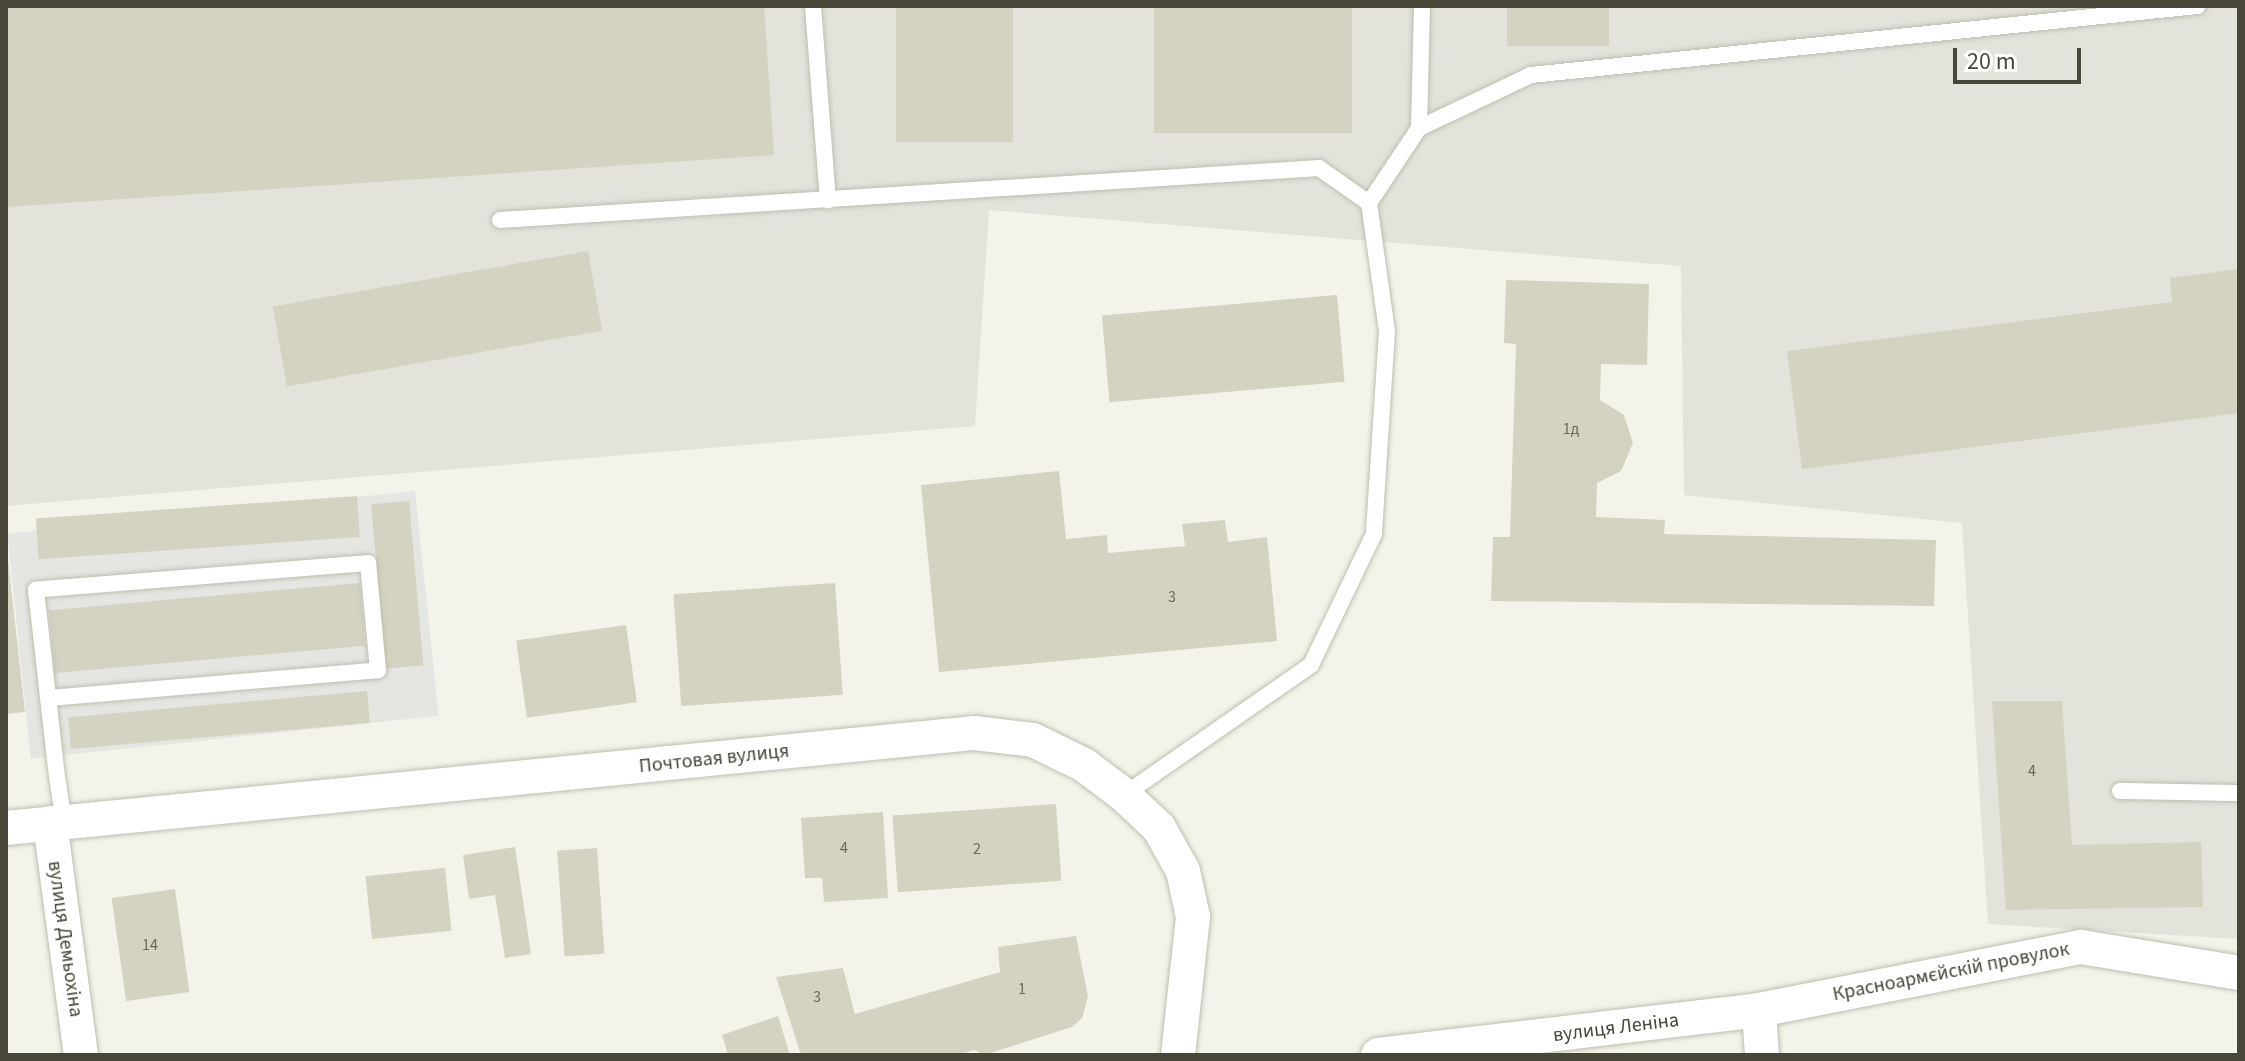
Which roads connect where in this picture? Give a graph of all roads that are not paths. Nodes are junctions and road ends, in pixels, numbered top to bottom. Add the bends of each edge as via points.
1 (813, 6) edge
2 (1422, 6) edge
3 (2197, 6) edge
4 (1419, 128) junction
5 (828, 200) junction
6 (1369, 203) junction
7 (500, 220) dead end
8 (48, 698) junction
9 (2120, 791) dead end
10 (2239, 793) edge
11 (1124, 795) junction
12 (57, 822) junction
13 (6, 828) edge
14 (2239, 973) edge
15 (1759, 1010) junction
16 (81, 1055) edge
17 (1178, 1055) edge
18 (1378, 1055) edge
19 (1762, 1055) edge

1 - 5 lane
2 - 4 lane
3 - 4 lane via 1531,75
4 - 6 lane
5 - 6 lane via 1319,168
5 - 7 lane
6 - 11 lane via 1387,331 1374,534 1311,665
8 - 8 lane via 378,670 368,563 36,590
8 - 12 lane
9 - 10 lane
11 - 12 street, Почтовая вулиця via 1033,740 975,733
11 - 17 street, Почтовая вулиця via 1159,828 1183,871 1193,917
12 - 13 street, Почтовая вулиця
12 - 16 street, вулиця Демьохіна
14 - 15 street, Красноармєйскій провулок via 2081,947
15 - 18 street, вулиця Леніна
15 - 19 street

